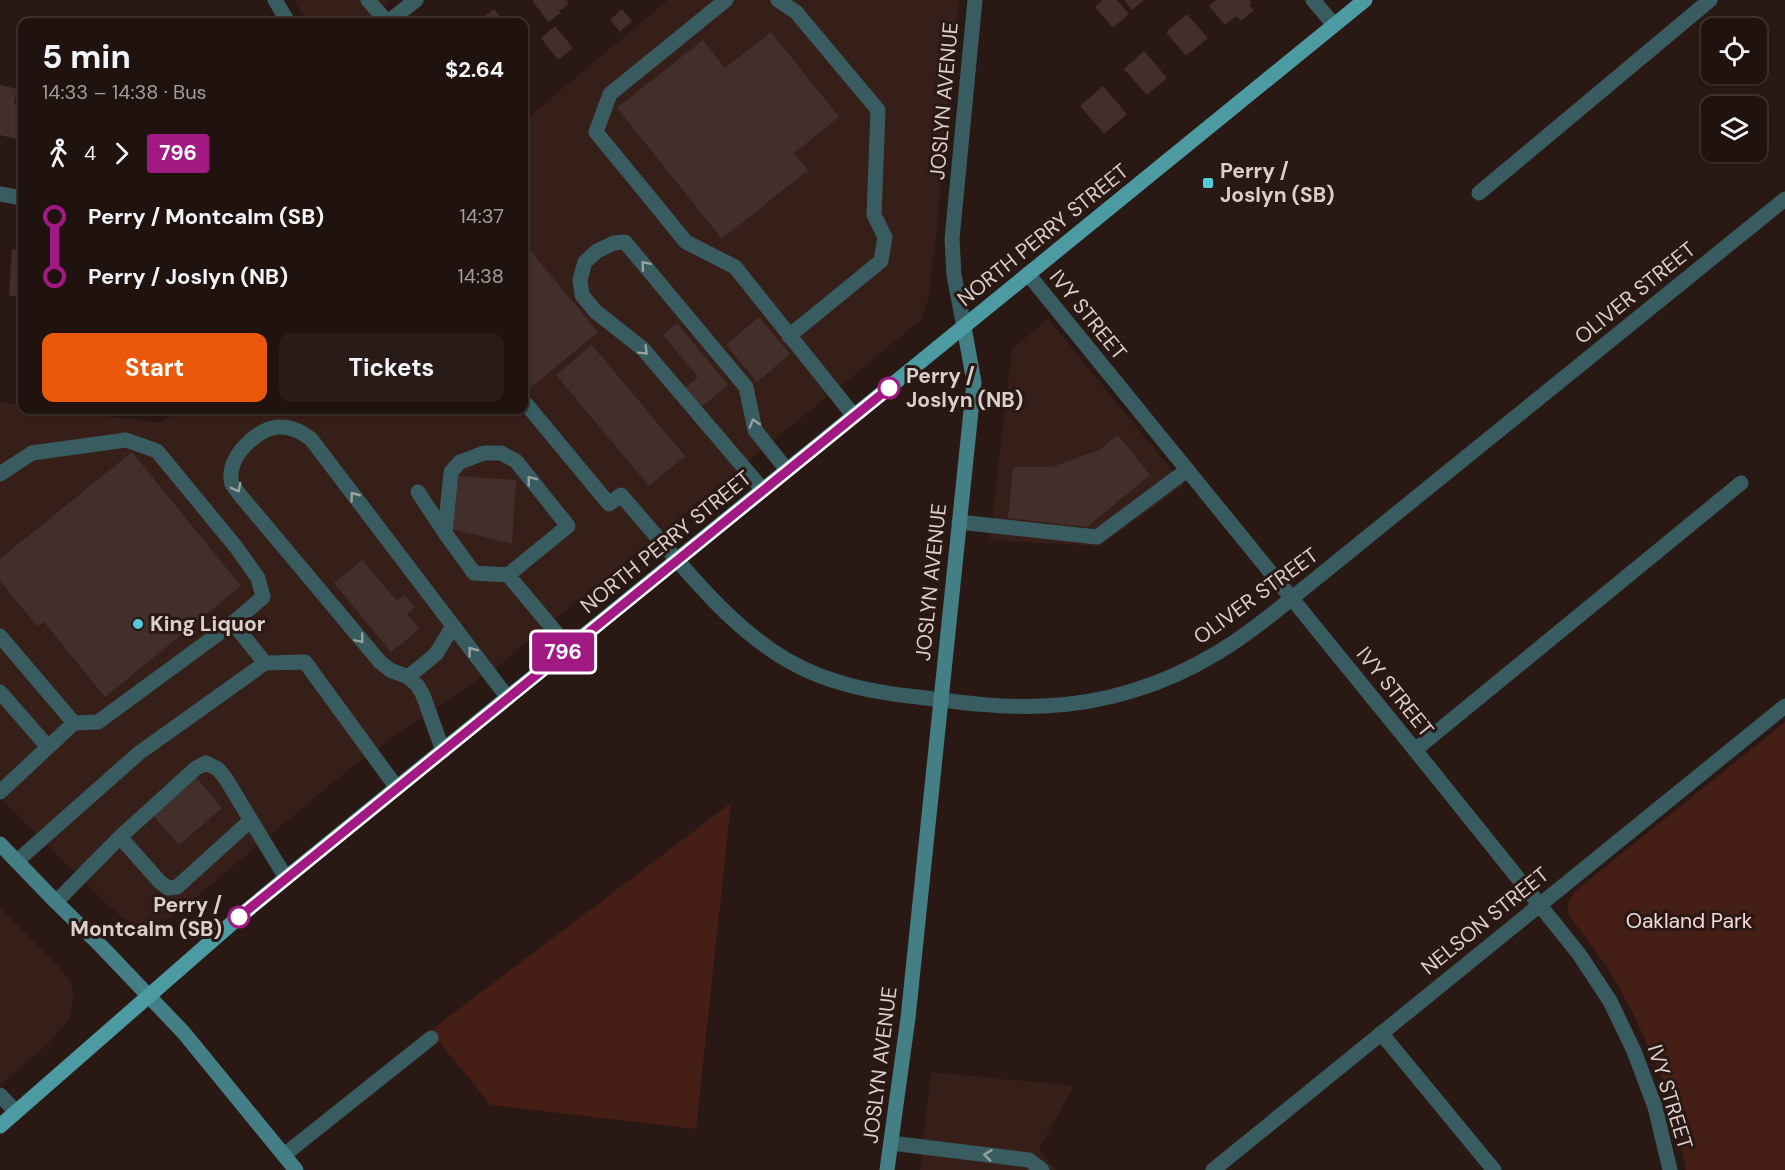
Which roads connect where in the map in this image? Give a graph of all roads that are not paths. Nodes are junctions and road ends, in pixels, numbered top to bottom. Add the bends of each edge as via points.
1 (274, 0) edge
2 (368, 0) edge
3 (416, 0) edge
4 (726, 0) edge
5 (777, 0) edge
6 (975, 0) edge
7 (1313, 0) edge
8 (1365, 0) edge
9 (1710, 0) edge
10 (285, 18) edge
11 (384, 18) edge
12 (392, 18) edge
13 (1334, 25) junction
14 (0, 194) edge
15 (1479, 194) dead end
16 (18, 197) edge
17 (1785, 199) edge
18 (1028, 274) junction
19 (964, 327) junction
20 (789, 336) junction
21 (528, 406) edge
22 (854, 416) junction
23 (787, 470) junction
24 (1187, 470) junction
25 (0, 474) edge
26 (1741, 483) dead end
27 (763, 490) junction
28 (418, 492) dead end
29 (958, 522) junction
30 (445, 533) junction
31 (677, 560) junction
32 (508, 575) junction
33 (1292, 598) junction
34 (233, 623) junction
35 (453, 626) junction
36 (0, 636) edge
37 (569, 648) junction
38 (265, 663) junction
39 (408, 677) junction
40 (0, 692) edge
41 (508, 698) junction
42 (940, 700) junction
43 (1785, 706) edge
44 (74, 723) junction
45 (48, 747) junction
46 (1415, 750) junction
47 (442, 751) junction
48 (397, 788) junction
49 (0, 792) edge
50 (251, 820) junction
51 (120, 837) junction
52 (0, 844) edge
53 (16, 861) junction
54 (286, 878) junction
55 (56, 902) junction
56 (1540, 904) junction
57 (149, 996) junction
58 (1381, 1033) junction
59 (431, 1038) dead end
60 (0, 1095) edge
61 (16, 1112) junction
62 (0, 1126) edge
63 (891, 1143) junction
64 (284, 1155) junction
65 (296, 1170) edge
66 (887, 1170) edge
67 (1042, 1170) edge
68 (1212, 1170) edge
69 (1494, 1170) edge
70 (1670, 1170) edge

1 - 10 street
2 - 11 street
3 - 12 street
4 - 20 street via 610,94 596,132 687,242 735,267
5 - 20 street via 796,12 878,110 874,215 885,237 881,261
6 - 19 street, JOSLYN AVENUE via 952,239
7 - 13 street
8 - 13 main road, NORTH PERRY STREET
9 - 15 street
13 - 18 main road, NORTH PERRY STREET
14 - 16 street
17 - 33 street, OLIVER STREET
18 - 19 main road, NORTH PERRY STREET
18 - 24 street, IVY STREET
19 - 22 main road, NORTH PERRY STREET
19 - 29 main road, JOSLYN AVENUE via 974,382
20 - 22 street
21 - 31 street, OLIVER STREET via 609,504 621,495
22 - 23 main road, NORTH PERRY STREET
23 - 27 main road, NORTH PERRY STREET
23 -> 27 street via 755,430 746,387 626,242 597,251 585,261 580,280 582,295 595,311 643,349
24 - 29 street via 1096,537
24 - 33 street, IVY STREET
25 - 34 street via 32,453 126,440 157,451 258,578 263,597
26 - 46 street
27 - 31 main road, NORTH PERRY STREET
28 - 30 street
29 - 42 main road, JOSLYN AVENUE
30 - 32 street via 474,573
32 -> 30 street via 568,526 516,461 501,453 484,453 460,462 451,472
31 - 37 main road, NORTH PERRY STREET
31 - 42 street, OLIVER STREET via 736,624 789,662 852,686
32 - 37 street
33 - 42 street, OLIVER STREET via 1216,654 1134,690 1046,706
33 - 46 street, IVY STREET
34 - 38 street
34 - 44 street via 98,722
35 - 39 street via 436,654
35 -> 39 street via 310,439 298,429 280,426 263,430 237,454 232,483 240,495 380,662
41 -> 35 street
36 - 44 street
37 - 41 main road, NORTH PERRY STREET
38 - 48 street via 305,662
38 - 53 street via 139,753
39 - 47 street via 423,695
40 - 45 street
41 - 47 main road, NORTH PERRY STREET
42 - 63 main road, JOSLYN AVENUE via 908,1018
43 - 56 street, NELSON STREET
44 - 45 street
45 - 49 street
46 - 56 street, IVY STREET
47 - 48 main road, NORTH PERRY STREET
48 - 54 main road, NORTH PERRY STREET
50 - 51 street via 177,887 168,888 160,882
50 - 51 street via 218,769 206,763
50 - 54 street
51 - 55 street
52 - 53 main road
53 - 55 main road
54 - 57 main road, NORTH PERRY STREET
55 - 57 main road
56 - 58 street, NELSON STREET
56 - 70 street, IVY STREET via 1599,983 1627,1035 1647,1083
57 - 61 main road, NORTH PERRY STREET
57 - 64 main road
58 - 68 street, NELSON STREET
58 - 69 street
59 - 64 street
60 - 61 street
61 - 62 main road, NORTH PERRY STREET
63 - 66 main road, JOSLYN AVENUE
67 -> 63 street via 1029,1160
64 - 65 main road

